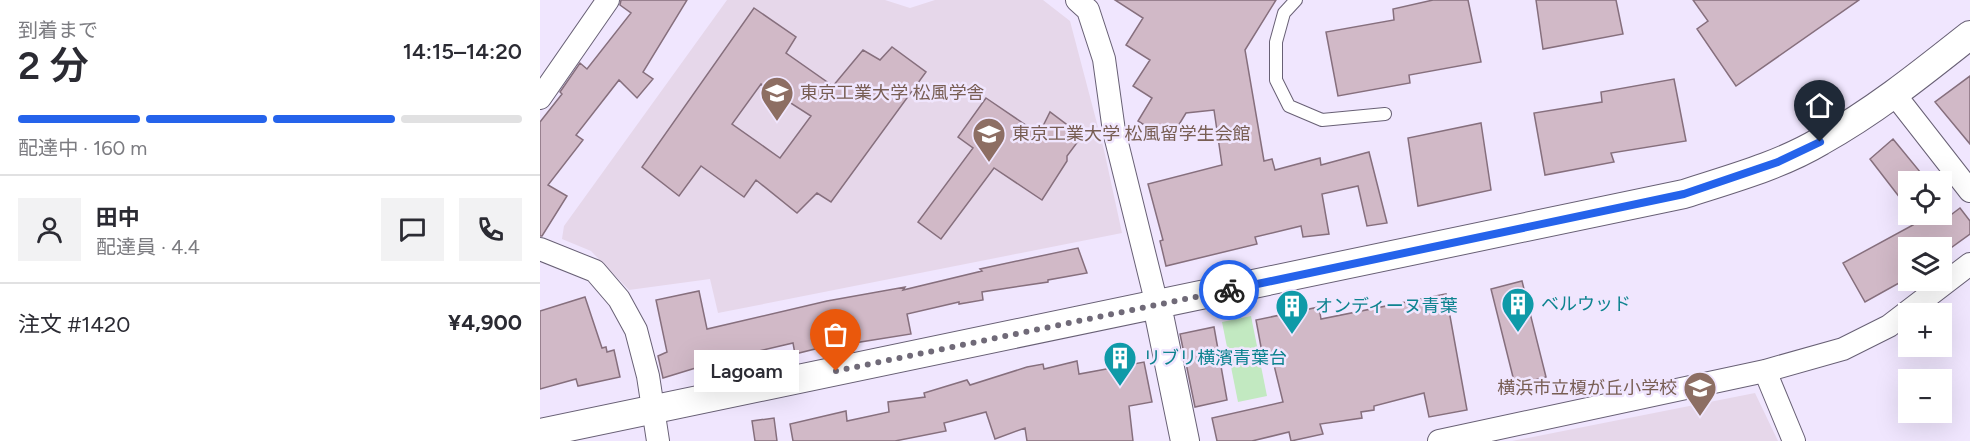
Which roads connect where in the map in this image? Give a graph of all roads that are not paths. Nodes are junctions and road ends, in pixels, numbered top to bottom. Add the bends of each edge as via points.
1 (608, 0) edge
2 (1077, 0) edge
3 (1296, 0) edge
4 (1970, 35) edge
5 (1895, 95) junction
6 (540, 98) edge
7 (1385, 114) dead end
8 (1970, 191) edge
9 (540, 249) edge
10 (1970, 264) edge
11 (1157, 305) junction
12 (1765, 372) junction
13 (653, 408) junction
14 (540, 433) edge
15 (658, 441) edge
16 (1185, 441) edge
17 (1439, 441) edge
18 (1794, 441) edge

1 - 6 street
2 - 11 street via 1088,10 1104,59 1114,131
3 - 7 lane via 1284,13 1276,42 1276,80 1289,106 1322,120
4 - 5 street
5 - 8 street
5 - 11 street via 1820,142 1778,162 1684,194
9 - 13 street via 595,271 619,299 636,330
10 - 12 street via 1889,326 1843,349
11 - 13 street
11 - 16 street
12 - 17 street
12 - 18 street
13 - 14 street
13 - 15 street

